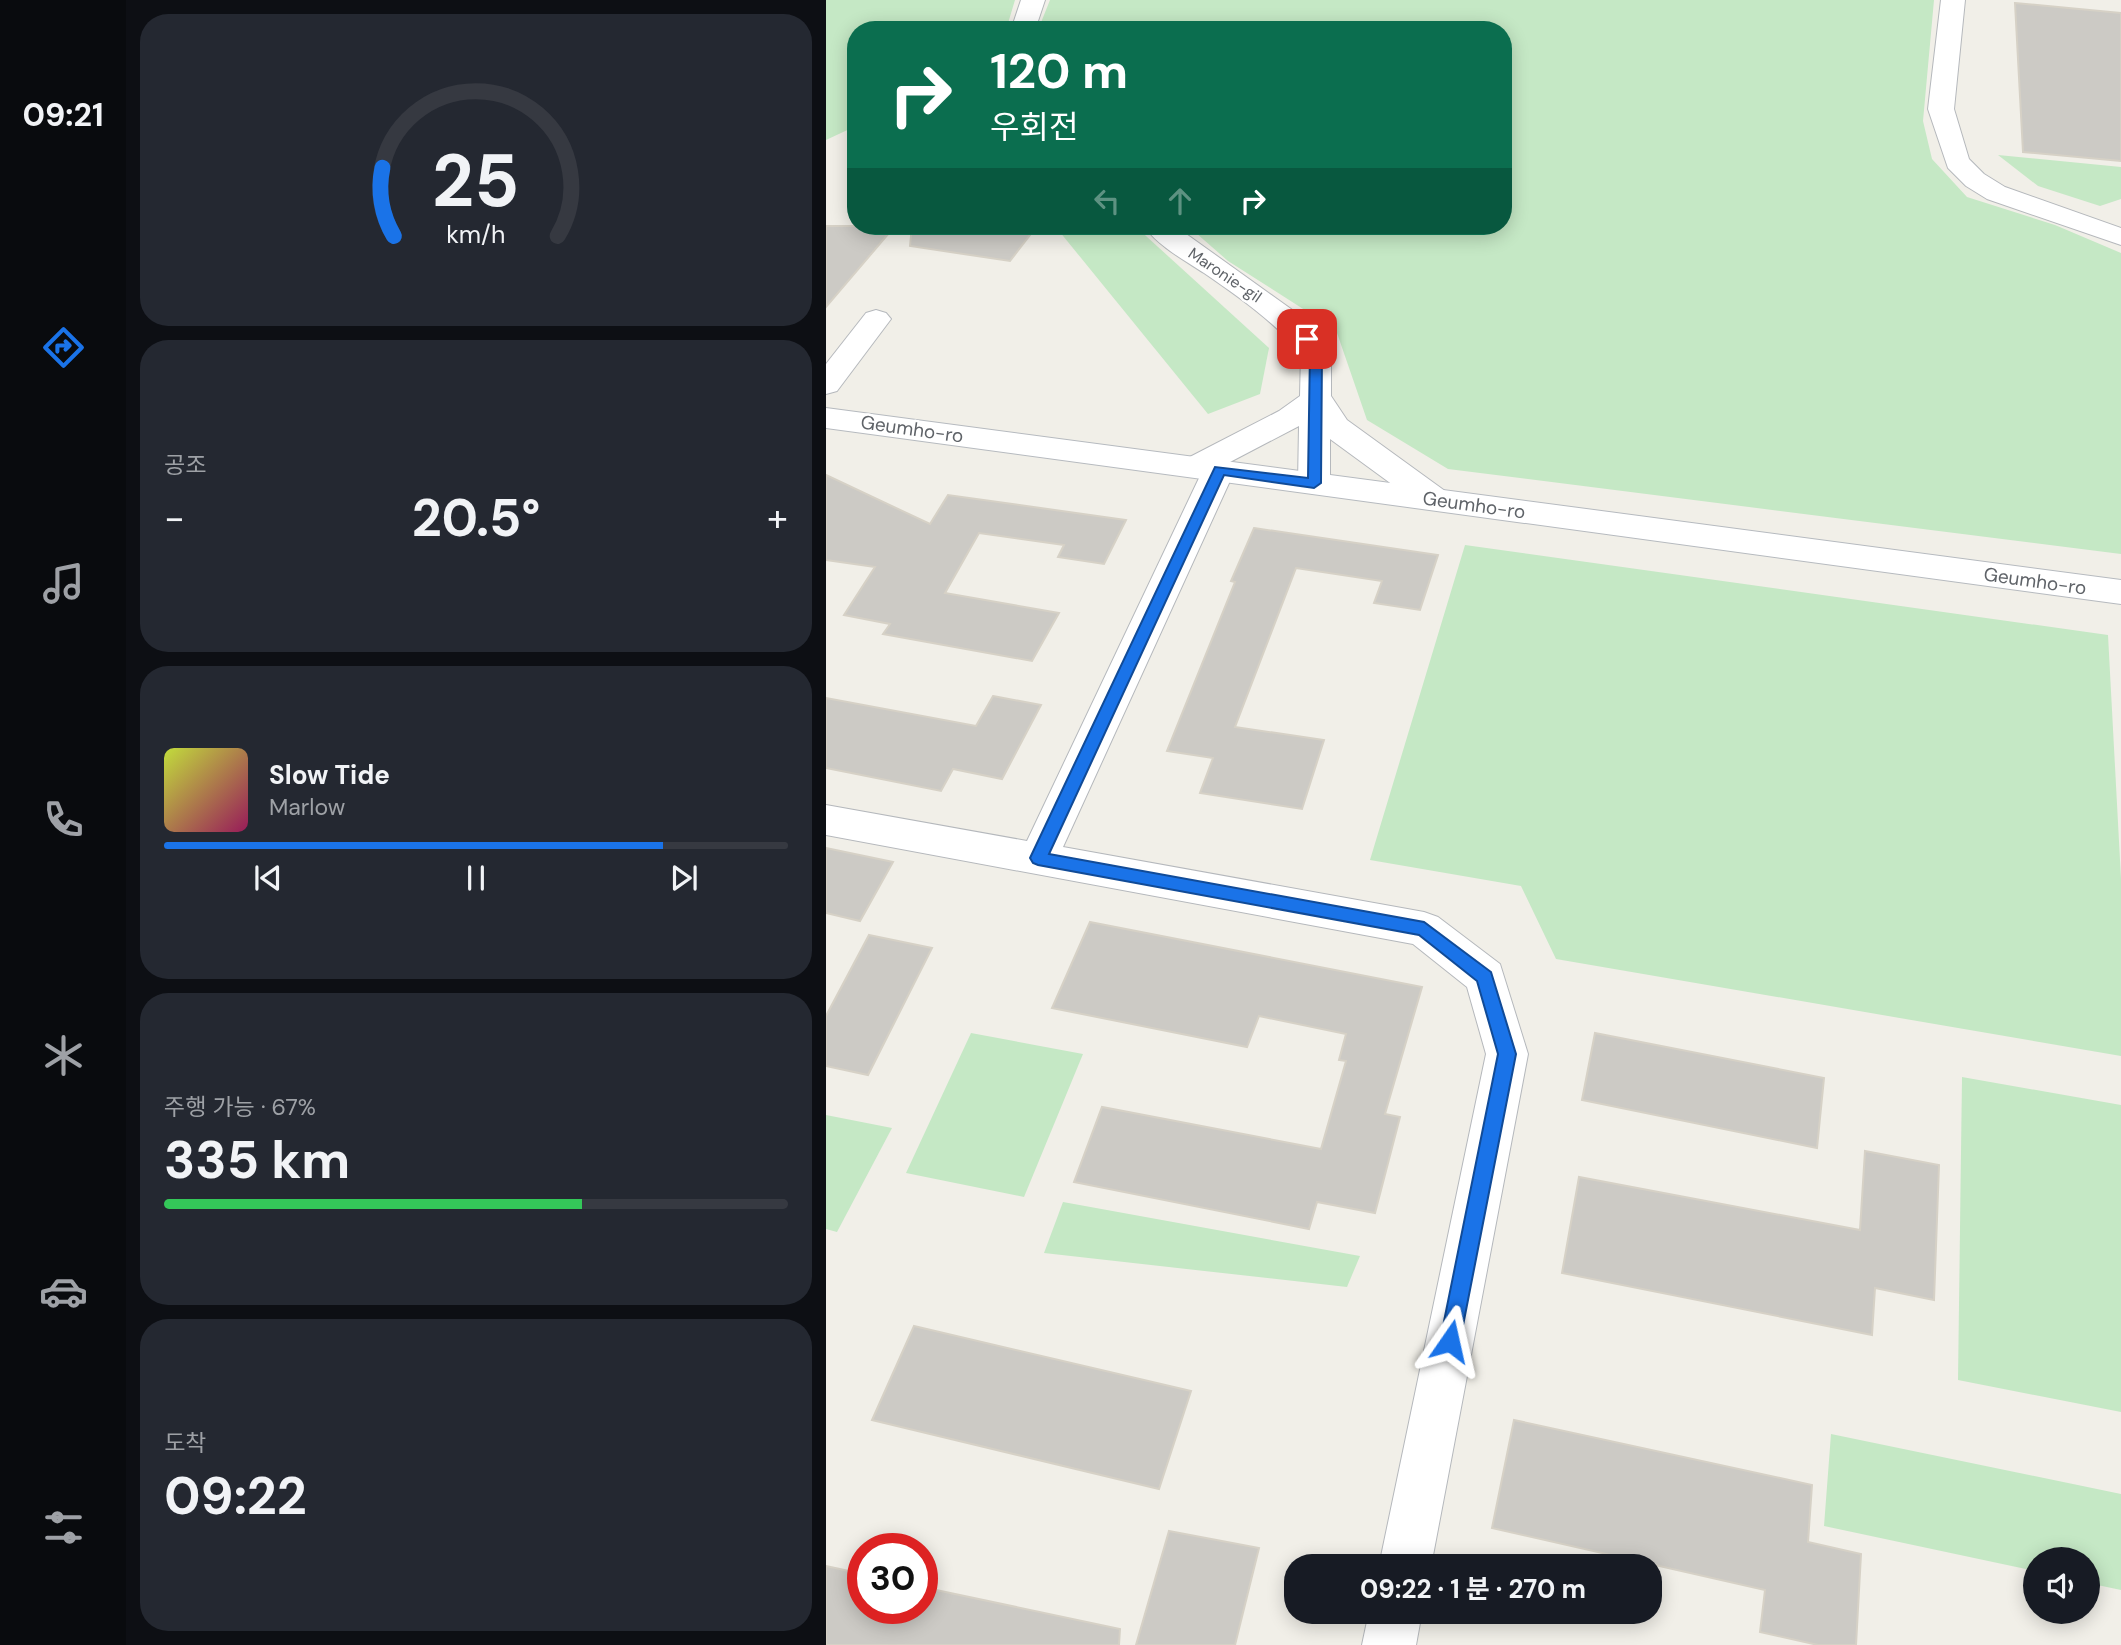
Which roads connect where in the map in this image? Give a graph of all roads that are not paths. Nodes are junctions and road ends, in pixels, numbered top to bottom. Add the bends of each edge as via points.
1 (1033, 0) edge
2 (1953, 0) edge
3 (1026, 21) edge
4 (1170, 235) edge
5 (2121, 237) edge
6 (876, 318) dead end
7 (826, 384) edge
8 (1317, 399) junction
9 (826, 418) edge
10 (1207, 469) junction
11 (1314, 483) junction
12 (1434, 499) junction
13 (2121, 592) edge
14 (826, 820) edge
15 (1038, 858) junction
16 (1407, 1554) edge
17 (1393, 1624) edge
18 (1389, 1645) edge

1 - 3 street
2 - 5 street via 1941,109 1957,162 1996,193
4 - 8 street, Maronie-gil via 1297,328 1316,351
6 - 7 street
8 - 10 street
8 - 11 street, Maronie-gil
8 - 12 street via 1353,442
9 - 10 street, Geumho-ro
10 - 11 street, Geumho-ro
10 - 15 street
11 - 12 street, Geumho-ro
12 - 13 street, Geumho-ro
14 - 15 street
15 - 16 street via 1424,929 1485,977 1507,1054
17 - 18 street

